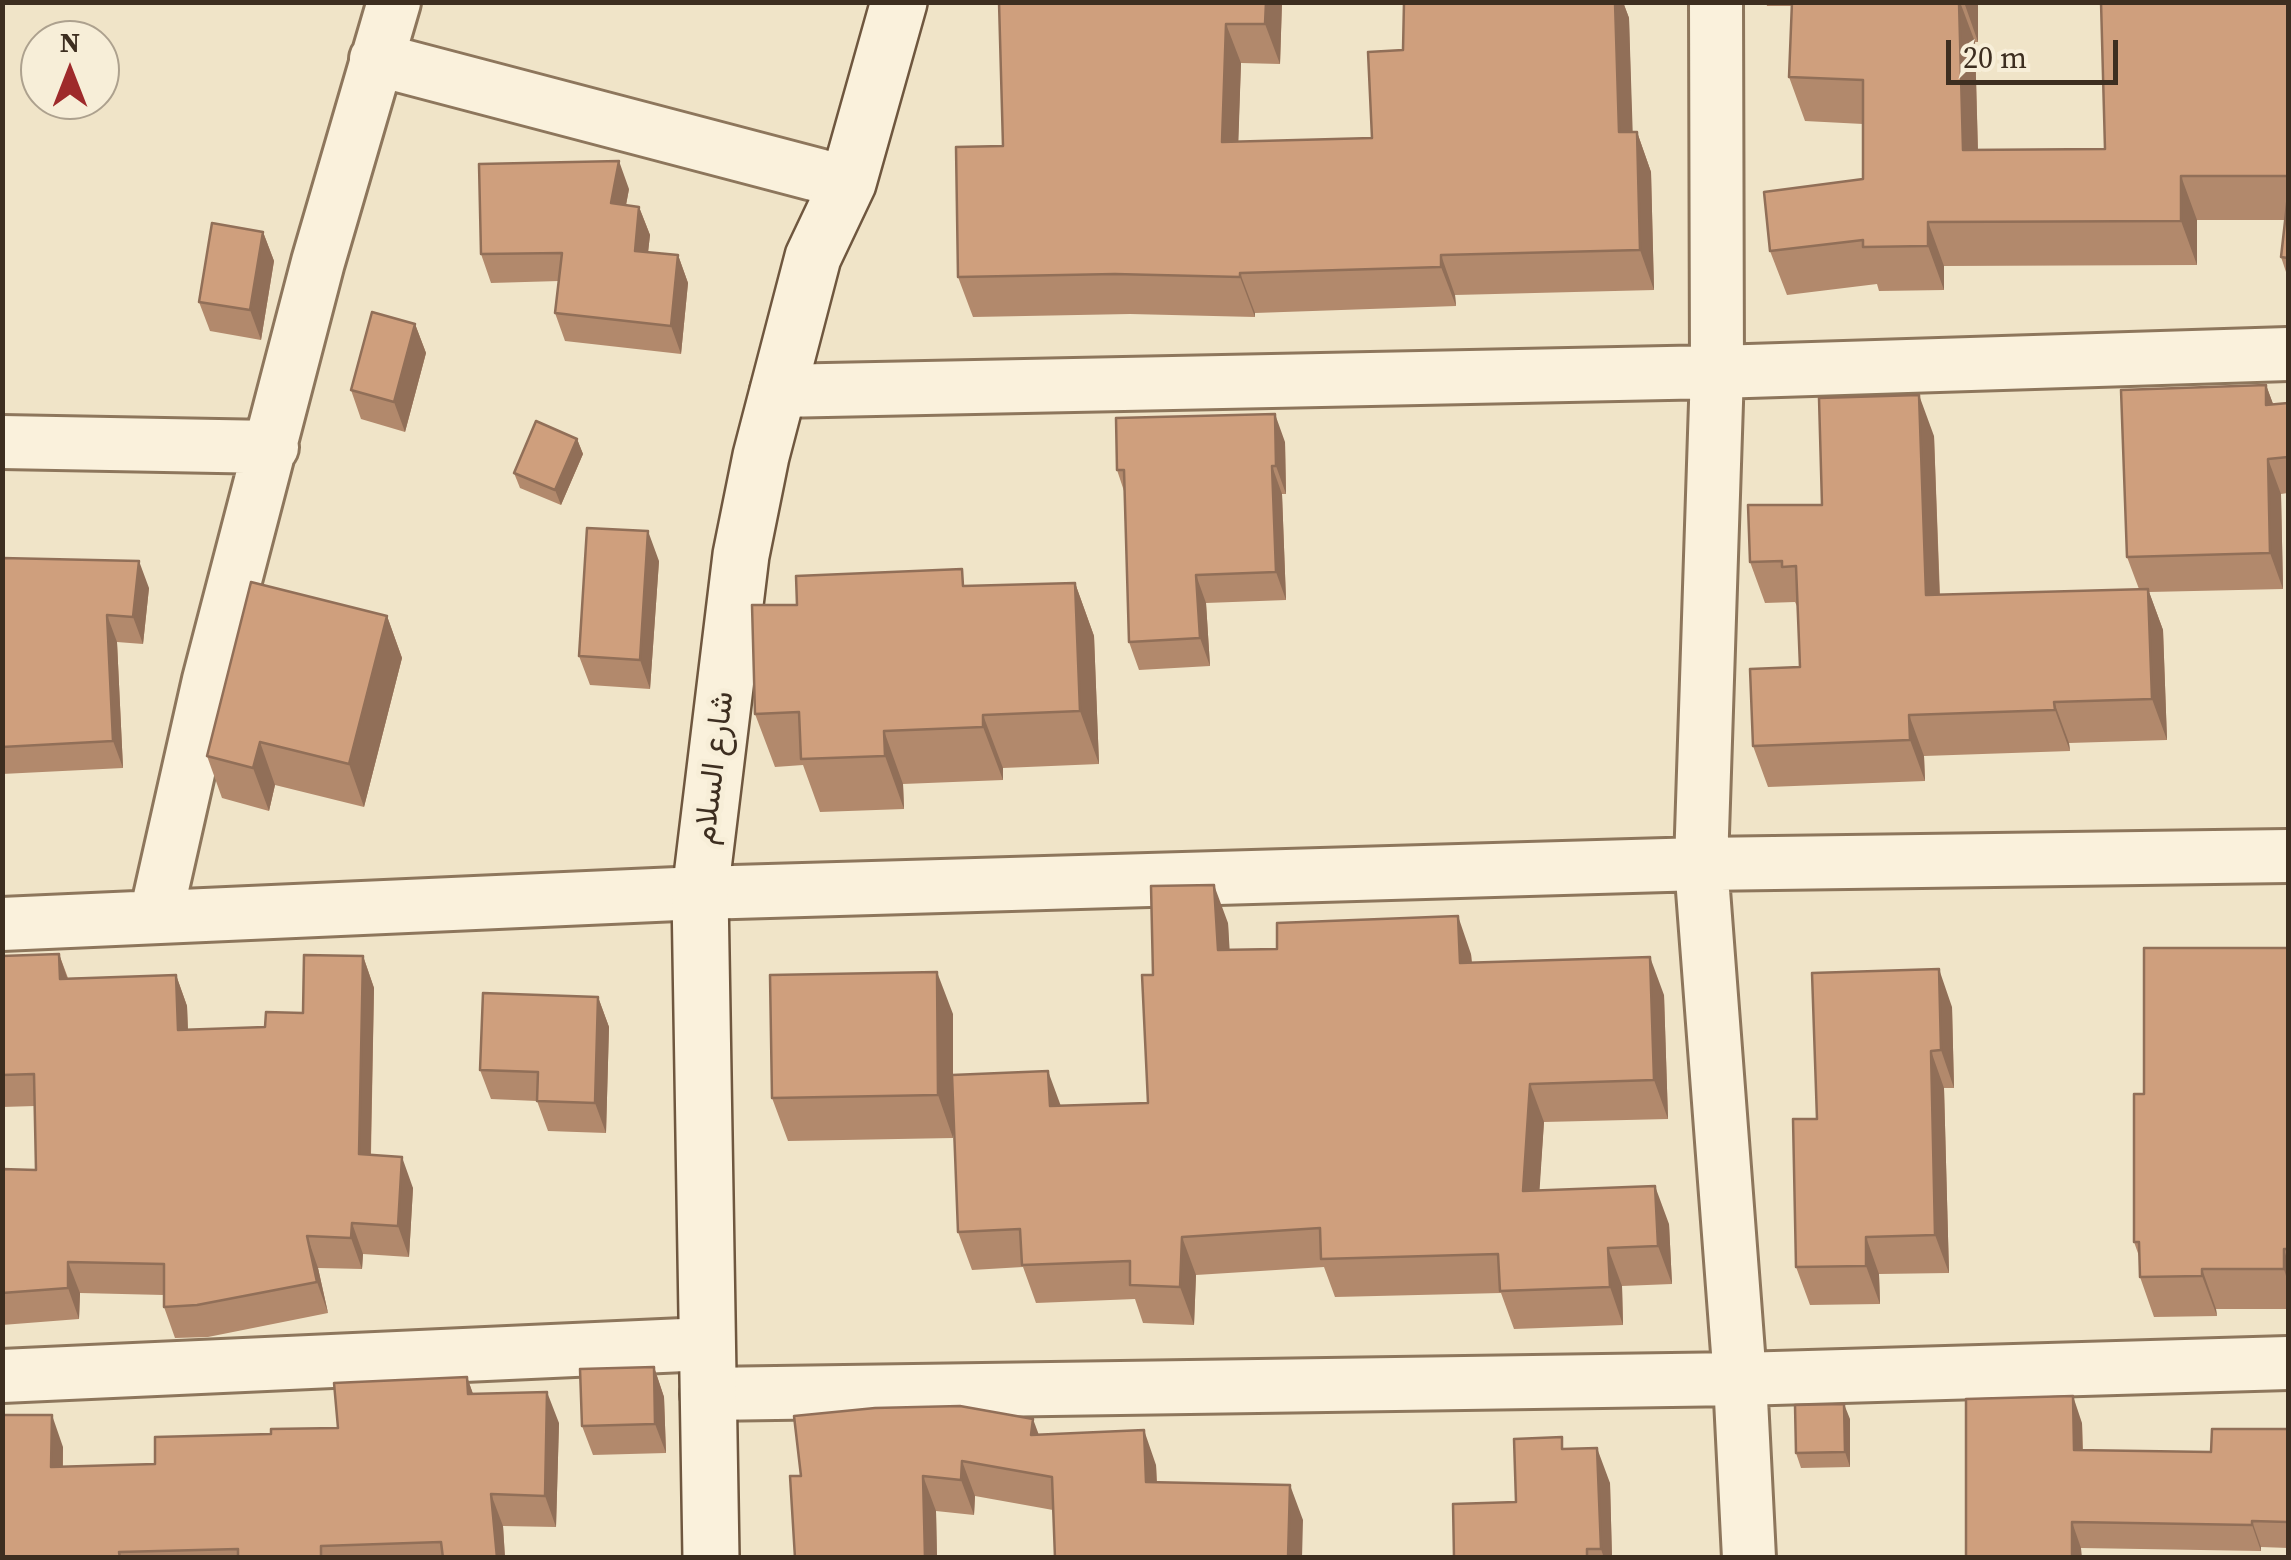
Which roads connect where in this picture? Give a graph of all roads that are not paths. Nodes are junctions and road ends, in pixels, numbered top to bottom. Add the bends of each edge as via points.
1 (394, 2) edge
2 (899, 2) edge
3 (1716, 2) edge
4 (376, 59) junction
5 (848, 183) junction
6 (2288, 354) edge
7 (1717, 372) junction
8 (778, 390) junction
9 (2, 442) edge
10 (272, 447) junction
11 (2288, 856) edge
12 (1701, 864) junction
13 (700, 893) junction
14 (156, 915) junction
15 (2, 924) edge
16 (2288, 1362) edge
17 (706, 1369) junction
18 (2, 1376) edge
19 (1740, 1379) junction
20 (711, 1558) edge
21 (1749, 1558) edge

1 - 4 street
2 - 5 street, شارع السلام
3 - 7 street
4 - 5 street
4 - 10 street
5 - 8 street, شارع السلام via 812,257
6 - 7 street
7 - 8 street
7 - 12 street
8 - 13 street, شارع السلام via 741,555
9 - 10 street
10 - 14 street via 209,680
11 - 12 street
12 - 13 street
12 - 19 street
13 - 14 street
13 - 17 street, شارع السلام
14 - 15 street
16 - 19 street
17 - 18 street
17 - 19 street
17 - 20 street, شارع السلام
19 - 21 street

